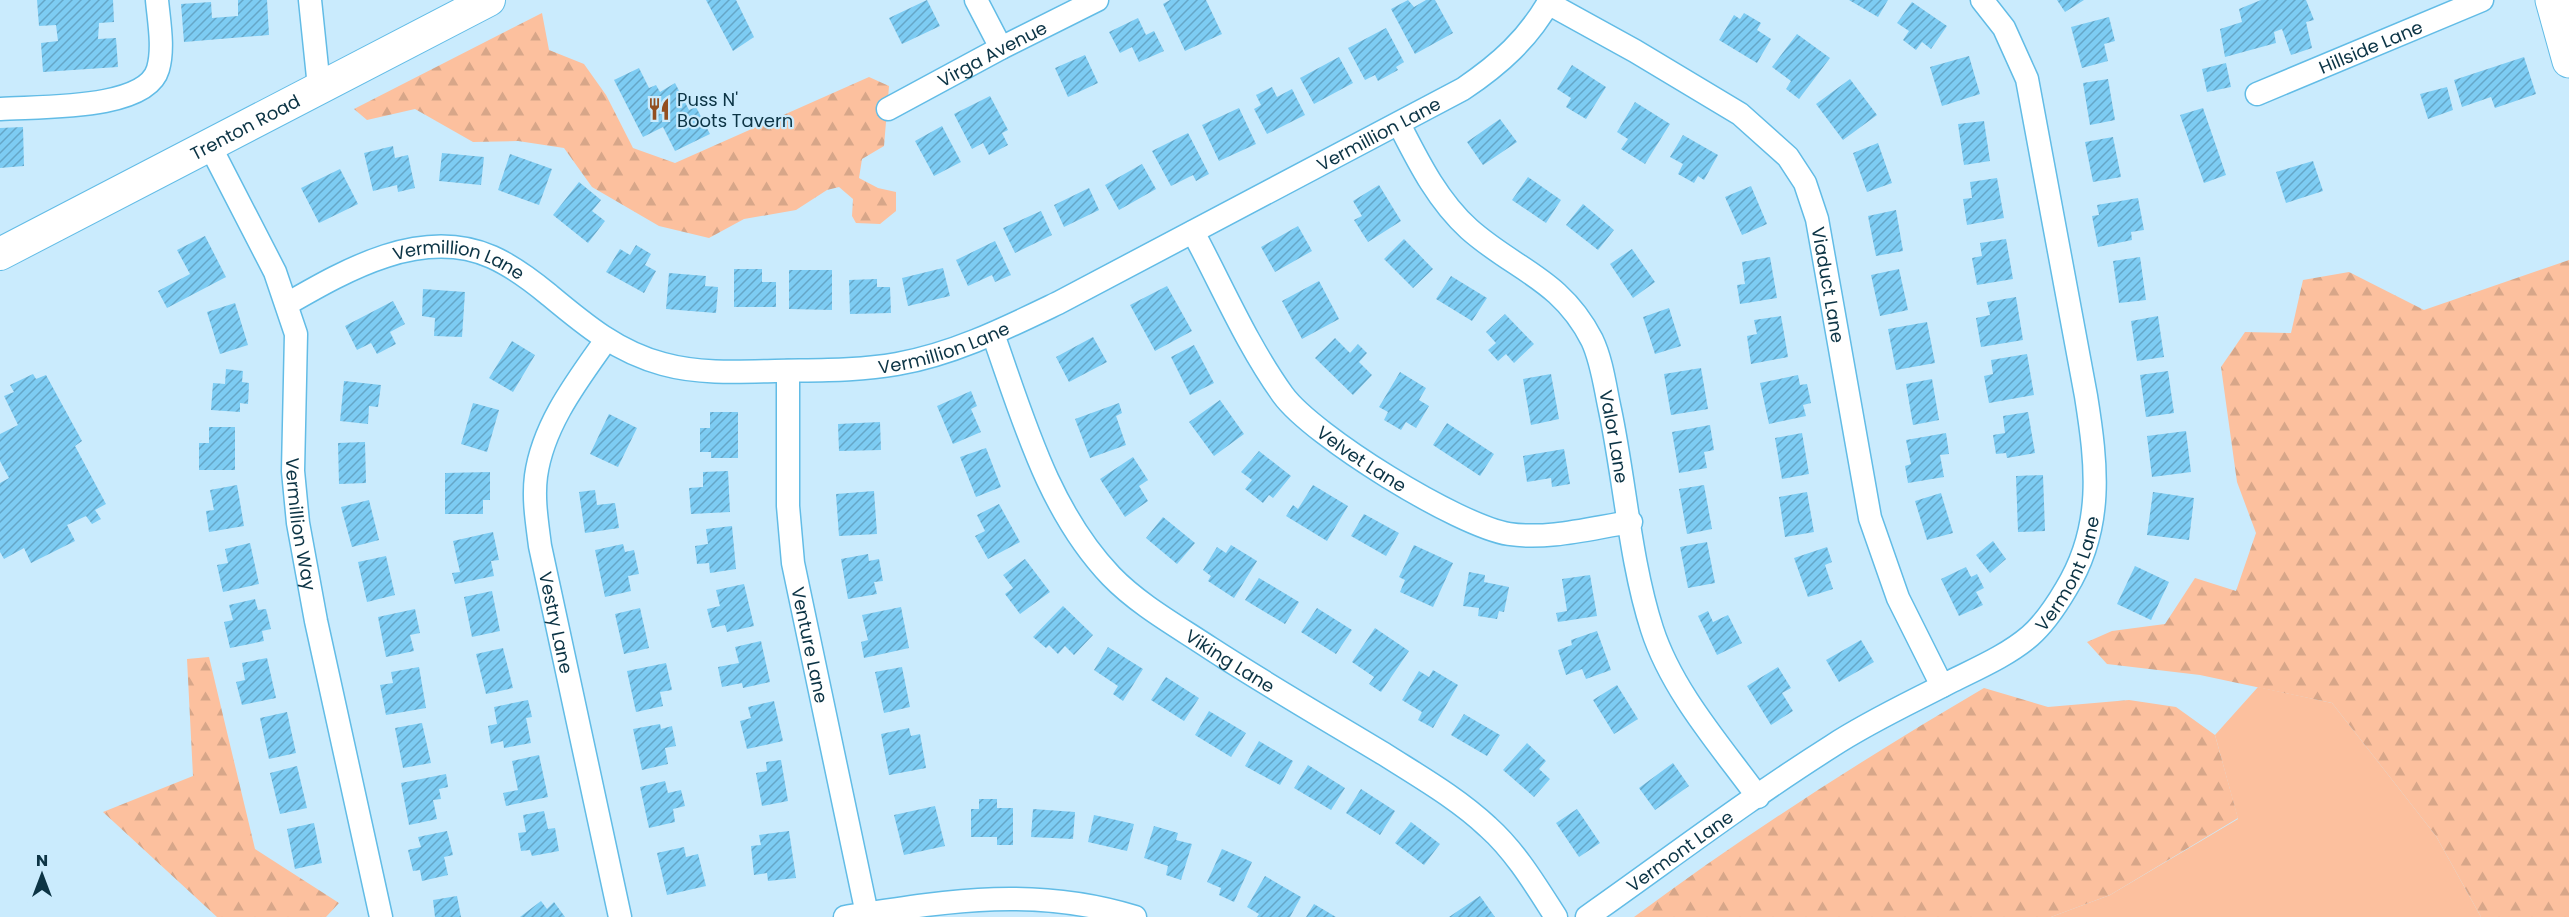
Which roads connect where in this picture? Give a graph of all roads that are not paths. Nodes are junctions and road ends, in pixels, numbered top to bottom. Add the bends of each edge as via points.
1 (157, 0) edge
2 (310, 0) edge
3 (489, 0) edge
4 (976, 0) edge
5 (1097, 0) edge
6 (1982, 0) edge
7 (2482, 0) edge
8 (2553, 0) edge
9 (1549, 2) edge
10 (1001, 48) junction
11 (2569, 61) edge
12 (319, 87) junction
13 (2257, 94) dead end
14 (0, 109) edge
15 (888, 109) dead end
16 (1399, 124) junction
17 (209, 144) junction
18 (1193, 232) junction
19 (0, 254) edge
20 (287, 304) junction
21 (993, 334) junction
22 (606, 340) junction
23 (788, 371) junction
24 (1631, 522) junction
25 (1942, 686) junction
26 (1758, 797) junction
27 (856, 915) edge
28 (381, 917) edge
29 (620, 917) edge
30 (1135, 917) edge
31 (1556, 917) edge
32 (1587, 917) edge

1 - 14 street via 159,69 149,85 120,99
2 - 12 street
3 - 12 main road, Trenton Road
4 - 10 street
5 - 10 street, Virga Avenue
6 - 25 street, Vermont Lane via 2004,28 2027,79 2086,396 2092,436 2094,519 2076,573 2043,623 2029,637
7 - 13 street, Hillside Lane
8 - 11 main road
9 - 16 street, Vermillion Lane via 1522,42 1500,64
9 - 25 street, Viaduct Lane via 1740,114 1777,145 1805,183 1817,219 1870,518 1898,598
10 - 15 street, Virga Avenue
12 - 17 main road, Trenton Road
16 - 18 street, Vermillion Lane
16 - 24 street, Valor Lane via 1430,182 1450,209 1482,239 1539,276 1579,317 1600,362
17 - 19 main road, Trenton Road
17 - 20 street, Vermillion Way via 275,272
18 - 21 street, Vermillion Lane
18 - 24 street, Velvet Lane via 1259,358 1284,397 1343,447 1437,505 1488,529 1532,536
20 - 22 street, Vermillion Lane via 367,262 428,248 456,248 491,256 514,269
20 - 28 street, Vermillion Way via 296,334 293,440 298,523
21 - 23 street, Vermillion Lane via 934,356 898,364
21 - 31 street, Viking Lane via 1039,463 1067,517 1111,576 1222,655 1447,794 1488,827 1510,851
22 - 23 street, Vermillion Lane via 664,365 699,370
22 - 29 street, Vestry Lane via 557,414 543,446 535,503 540,546
23 - 27 street, Venture Lane via 788,507 793,563
24 - 26 street, Valor Lane via 1652,628 1665,661
25 - 26 street, Vermont Lane via 1832,746
26 - 32 street, Vermont Lane
27 - 30 street via 964,899 1014,897 1101,908

